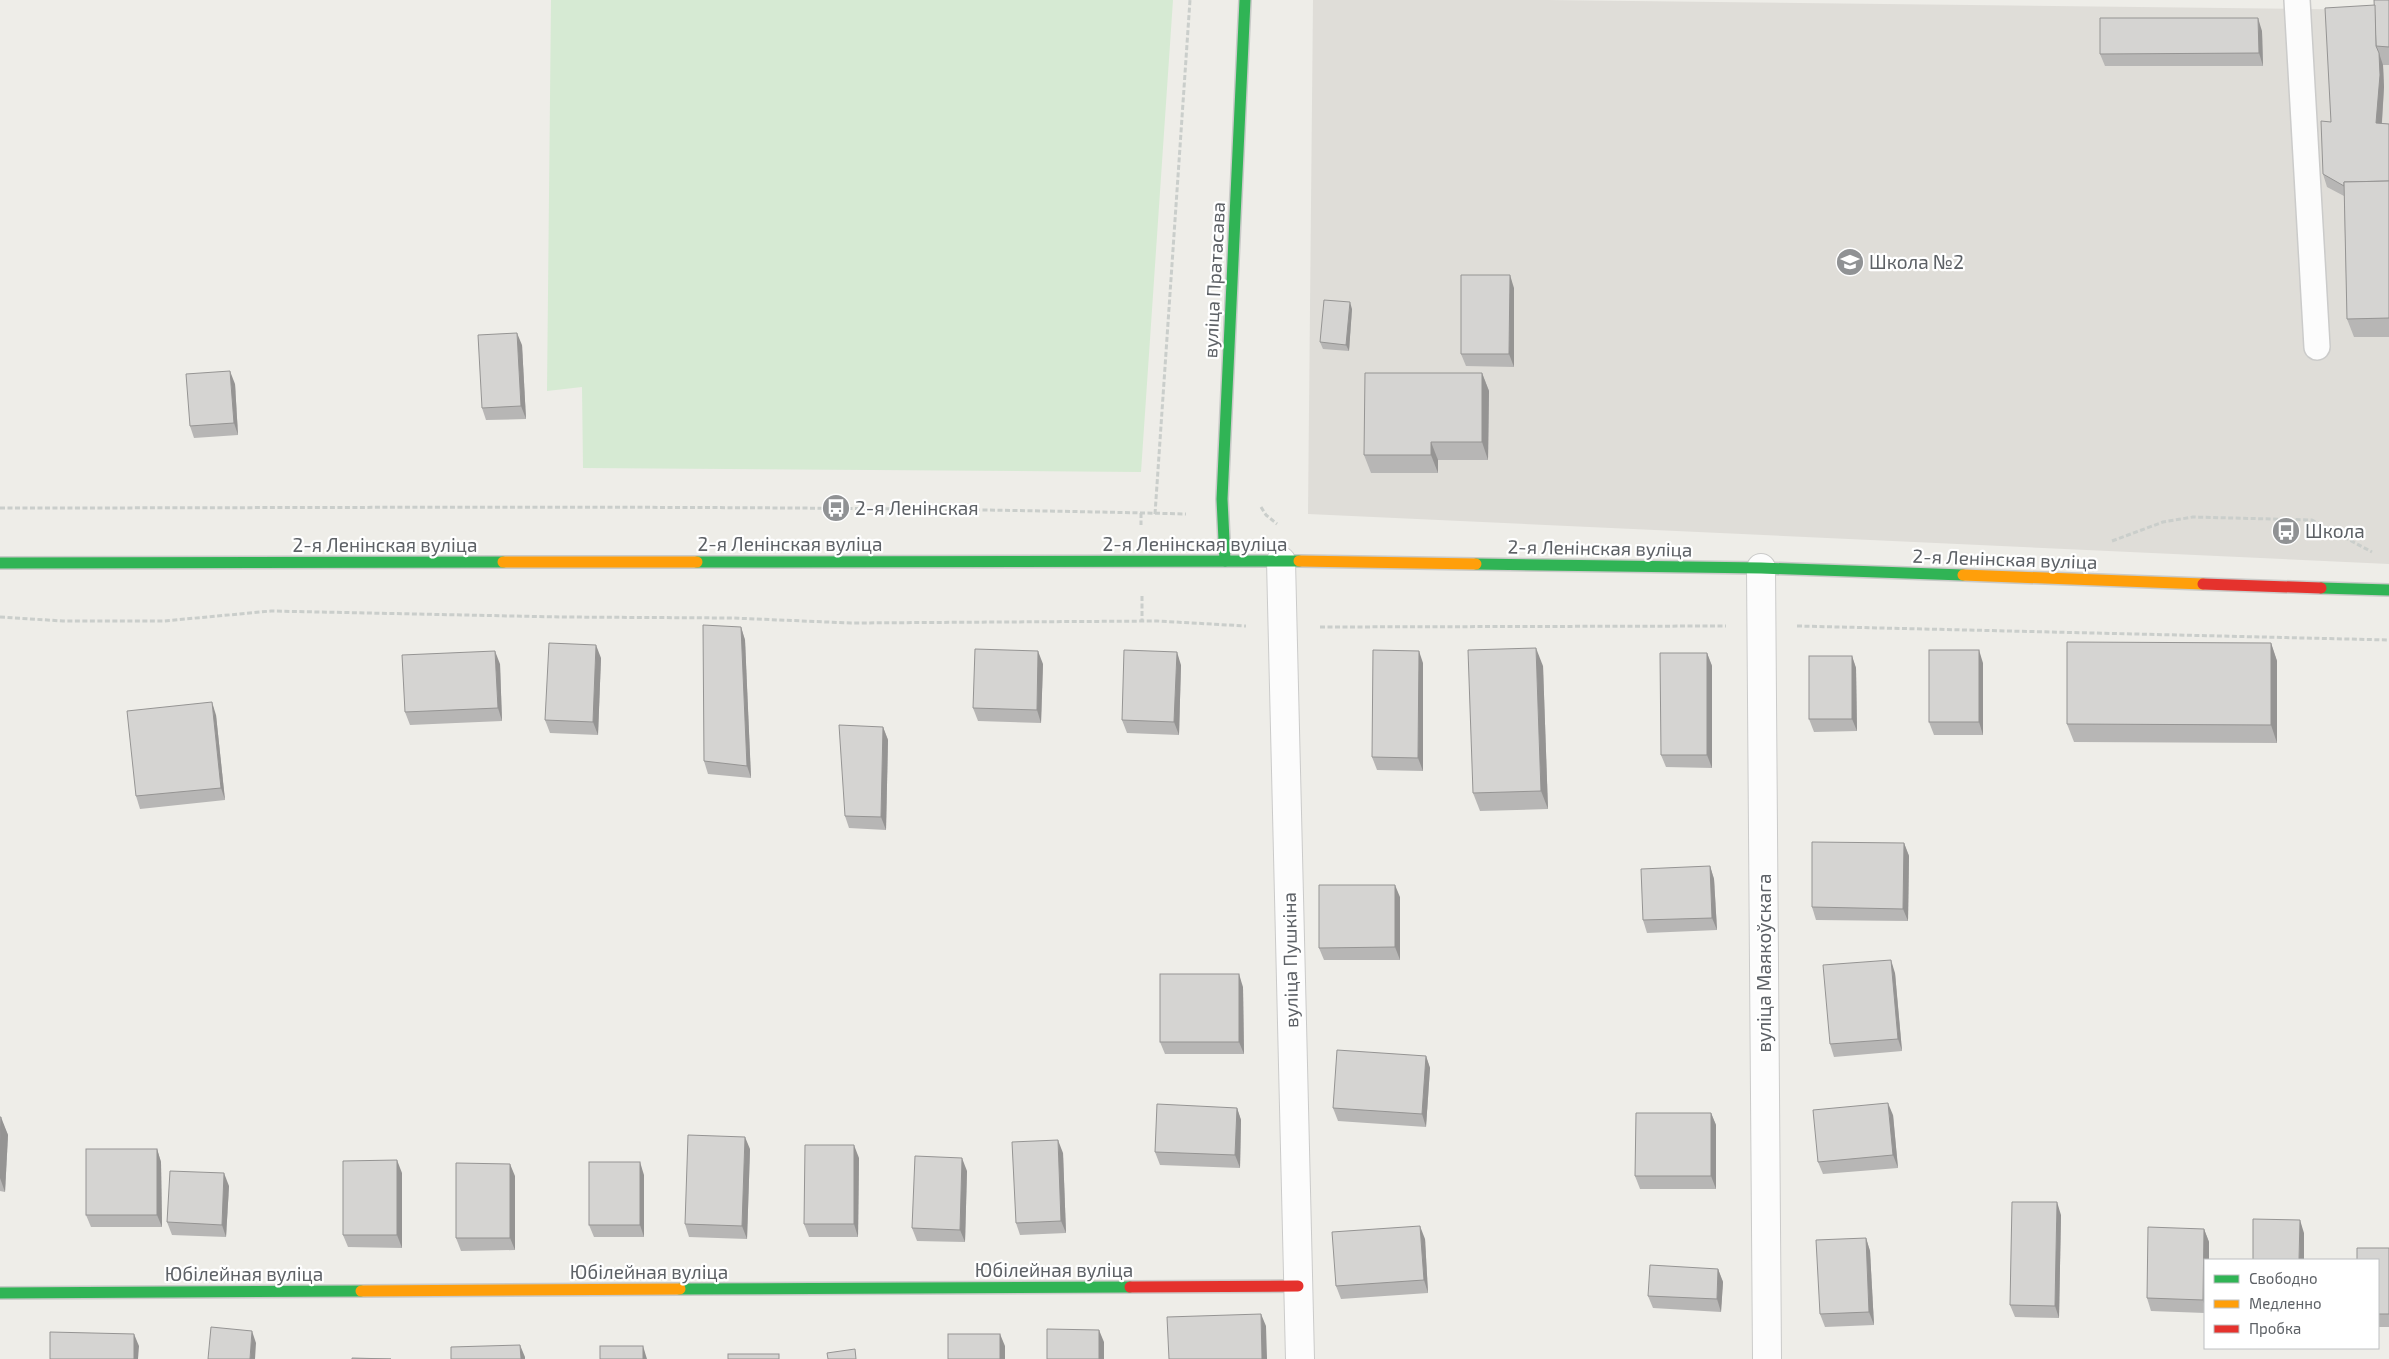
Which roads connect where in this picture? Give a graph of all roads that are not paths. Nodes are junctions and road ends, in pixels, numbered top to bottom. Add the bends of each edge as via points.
1 (1245, 0) edge
2 (2297, 0) edge
3 (2317, 347) dead end
4 (1281, 561) junction
5 (1225, 562) junction
6 (0, 563) edge
7 (1760, 568) junction
8 (2389, 590) edge
9 (1298, 1286) junction
10 (0, 1293) edge
11 (1300, 1359) edge
12 (1767, 1359) edge

1 - 5 main road, вуліца Пратасава via 1222,498
2 - 3 lane
4 - 5 main road, 2-я Ленінская вуліца
4 - 7 main road, 2-я Ленінская вуліца
4 - 9 street, вуліца Пушкіна
5 - 6 main road, 2-я Ленінская вуліца
7 - 8 main road, 2-я Ленінская вуліца
7 - 12 street, вуліца Маякоўскага
9 - 10 main road, Юбілейная вуліца
9 - 11 street, вуліца Пушкіна

